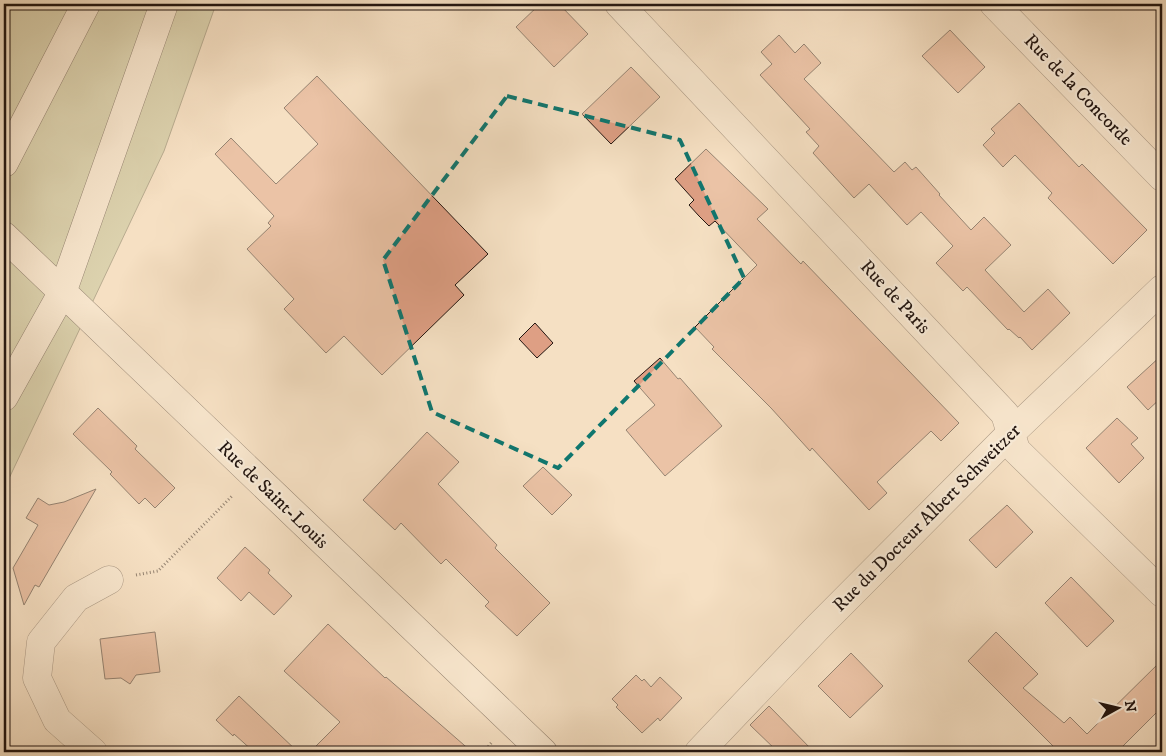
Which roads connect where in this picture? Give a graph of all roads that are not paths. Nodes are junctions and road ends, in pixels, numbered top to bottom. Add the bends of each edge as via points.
1 (86, 4) edge
2 (164, 4) edge
3 (619, 4) edge
4 (994, 4) edge
5 (4, 163) edge
6 (1162, 177) edge
7 (4, 236) edge
8 (1162, 290) edge
9 (62, 293) junction
10 (4, 397) edge
11 (1011, 433) junction
12 (108, 580) road end
13 (1162, 593) edge
14 (93, 752) edge
15 (543, 752) edge
16 (698, 752) edge

1 - 5 street
2 - 9 street
3 - 11 street, Rue de Paris via 1005,414
4 - 6 street, Rue de la Concorde
7 - 9 street, Rue de Saint-Louis
8 - 11 street, Rue du Docteur Albert Schweitzer
9 - 10 street
9 - 15 street, Rue de Saint-Louis
11 - 13 street, Rue de Paris via 1016,450
11 - 16 street, Rue du Docteur Albert Schweitzer via 818,626
12 - 14 street via 76,598 42,642 37,678 57,720

